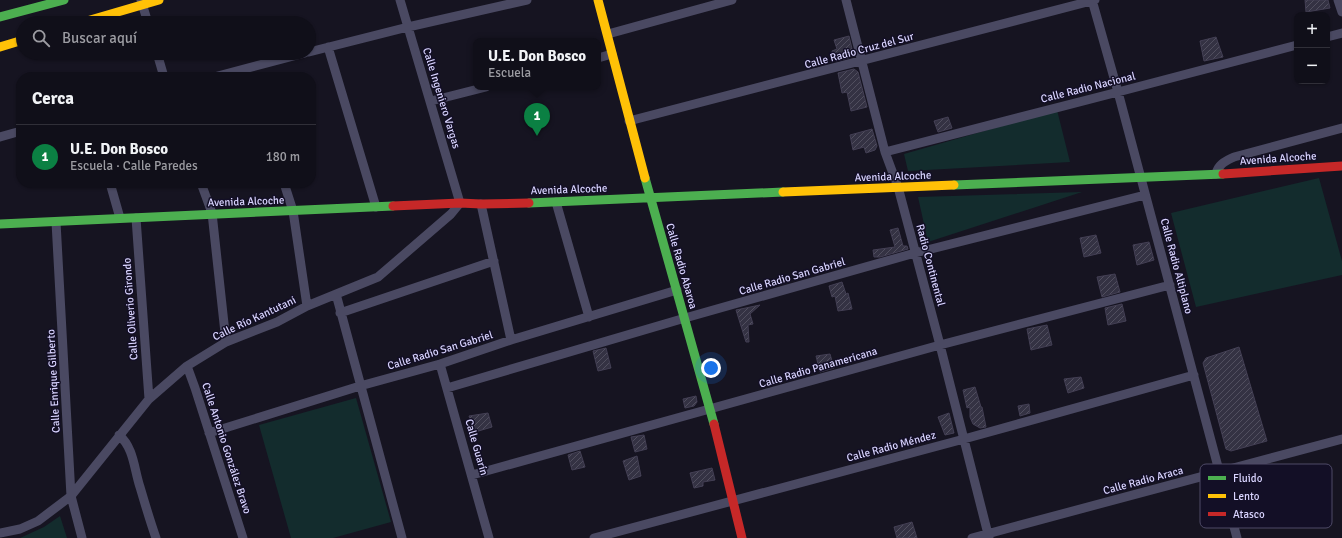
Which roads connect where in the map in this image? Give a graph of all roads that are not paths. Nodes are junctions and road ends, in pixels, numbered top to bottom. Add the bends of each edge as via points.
1 (64, 0) edge
2 (159, 0) edge
3 (400, 0) edge
4 (527, 0) edge
5 (598, 0) edge
6 (732, 0) edge
7 (846, 0) edge
8 (1093, 0) edge
9 (1338, 0) edge
10 (142, 2) edge
11 (1342, 12) edge
12 (101, 16) edge
13 (146, 16) edge
14 (0, 17) edge
15 (408, 27) junction
16 (1342, 33) edge
17 (608, 34) junction
18 (1330, 36) edge
19 (16, 42) edge
20 (1294, 46) edge
21 (0, 47) edge
22 (328, 47) junction
23 (316, 50) edge
24 (612, 54) junction
25 (601, 57) edge
26 (159, 60) edge
27 (277, 60) edge
28 (862, 62) junction
29 (246, 68) junction
30 (163, 72) edge
31 (232, 72) edge
32 (248, 72) edge
33 (474, 90) edge
34 (1118, 92) junction
35 (431, 101) junction
36 (629, 121) junction
37 (1342, 128) edge
38 (16, 132) edge
39 (0, 137) edge
40 (885, 152) junction
41 (1342, 166) edge
42 (1216, 174) junction
43 (1140, 177) junction
44 (898, 187) junction
45 (111, 188) edge
46 (203, 188) edge
47 (286, 188) edge
48 (1145, 194) junction
49 (650, 198) junction
50 (556, 202) junction
51 (460, 203) junction
52 (481, 204) junction
53 (376, 207) junction
54 (293, 211) junction
55 (212, 213) junction
56 (120, 218) junction
57 (136, 218) junction
58 (56, 222) junction
59 (0, 224) edge
60 (915, 253) junction
61 (494, 261) junction
62 (1170, 285) junction
63 (677, 290) junction
64 (336, 294) junction
65 (307, 306) junction
66 (340, 313) junction
67 (589, 317) junction
68 (685, 318) junction
69 (511, 340) junction
70 (226, 342) junction
71 (940, 346) junction
72 (440, 364) junction
73 (187, 366) junction
74 (1194, 375) junction
75 (360, 386) junction
76 (447, 388) junction
77 (149, 399) junction
78 (711, 410) junction
79 (209, 433) junction
80 (119, 435) junction
81 (964, 439) junction
82 (1342, 439) edge
83 (1218, 464) edge
84 (1250, 464) edge
85 (472, 475) junction
86 (1200, 478) edge
87 (71, 496) junction
88 (734, 500) junction
89 (1234, 528) edge
90 (0, 533) edge
91 (989, 536) edge
92 (82, 538) edge
93 (156, 538) edge
94 (243, 538) edge
95 (402, 538) edge
96 (489, 538) edge
97 (594, 538) edge
98 (742, 538) edge
99 (972, 538) edge
100 (1237, 538) edge

1 - 14 street
2 - 10 street
3 - 15 street, Calle Ingeniero Vargas
4 - 15 street
5 - 17 street, Calle Radio Abaroa
6 - 17 street
7 - 28 street, Radio Continental
8 - 28 street, Calle Radio Cruz del Sur
8 - 34 street, Calle Radio Altiplano
9 - 11 street
10 - 12 street
10 - 13 street
15 - 22 street
15 - 35 street, Calle Ingeniero Vargas
16 - 18 street
17 - 24 street, Calle Radio Abaroa
19 - 21 street
20 - 34 street, Calle Radio Nacional
22 - 23 street
22 - 53 street
24 - 25 street
24 - 36 street, Calle Radio Abaroa
26 - 30 street
27 - 29 street
28 - 36 street, Calle Radio Cruz del Sur
28 - 40 street, Radio Continental
29 - 31 street
29 - 32 street
33 - 35 street
34 - 40 street, Calle Radio Nacional
34 - 43 street, Calle Radio Altiplano
35 - 51 street, Calle Ingeniero Vargas
36 - 49 street, Calle Radio Abaroa
37 - 42 street via 1234,157 1220,164
38 - 39 street
40 - 44 street, Radio Continental
41 - 42 street, Avenida Alcoche
42 - 43 street
43 - 44 street, Avenida Alcoche
43 - 48 street, Calle Radio Altiplano
44 - 49 street, Avenida Alcoche
44 - 60 street, Radio Continental
45 - 56 street
46 - 55 street
47 - 54 street
48 - 60 street, Calle Radio San Gabriel
48 - 62 street, Calle Radio Altiplano
49 - 50 street, Avenida Alcoche
49 - 63 street, Calle Radio Abaroa
50 - 52 street, Avenida Alcoche
50 - 67 street
51 - 52 street, Avenida Alcoche
51 - 53 street, Avenida Alcoche
51 - 64 street, Calle Río Kantutani via 451,214 378,276
52 - 61 street
53 - 54 street, Avenida Alcoche
54 - 55 street, Avenida Alcoche
54 - 65 street
55 - 57 street, Avenida Alcoche
55 - 70 street
56 - 57 street, Avenida Alcoche
56 - 58 street, Avenida Alcoche
57 - 77 street, Calle Oliverio Girondo
58 - 59 street, Avenida Alcoche
58 - 87 street, Calle Enrique Gilberto
60 - 68 street, Calle Radio San Gabriel
60 - 71 street, Radio Continental
61 - 66 street
61 - 69 street
62 - 71 street, Calle Radio Panamericana
62 - 74 street, Calle Radio Altiplano
63 - 67 street, Calle Radio San Gabriel
63 - 68 street, Calle Radio Abaroa
64 - 65 street, Calle Río Kantutani
64 - 66 street
65 - 70 street, Calle Río Kantutani via 277,322
66 - 75 street
67 - 69 street, Calle Radio San Gabriel
68 - 76 street, Calle Radio San Gabriel
68 - 78 street, Calle Radio Abaroa
69 - 72 street, Calle Radio San Gabriel
70 - 73 street, Calle Río Kantutani
71 - 78 street, Calle Radio Panamericana
71 - 81 street, Radio Continental
72 - 75 street, Calle Radio San Gabriel
72 - 76 street, Calle Guarín
73 - 77 street, Calle Río Kantutani
73 - 79 street, Calle Antonio González Bravo
74 - 81 street, Calle Radio Méndez
74 - 83 street, Calle Radio Altiplano
75 - 79 street, Calle Radio San Gabriel
75 - 95 street
76 - 85 street, Calle Guarín
77 - 80 street, Calle Río Kantutani
78 - 85 street, Calle Radio Panamericana
78 - 88 street, Calle Radio Abaroa
79 - 94 street, Calle Antonio González Bravo
80 - 87 street, Calle Río Kantutani
80 - 93 street via 129,448
81 - 88 street, Calle Radio Méndez
81 - 91 street, Radio Continental
82 - 84 street, Calle Radio Araca
85 - 96 street, Calle Guarín
86 - 91 street, Calle Radio Araca
87 - 90 street, Calle Río Kantutani via 38,521 20,529
87 - 92 street, Calle Enrique Gilberto
88 - 97 street, Calle Radio Méndez
88 - 98 street, Calle Radio Abaroa
89 - 100 street, Calle Radio Altiplano
91 - 99 street, Calle Radio Araca

